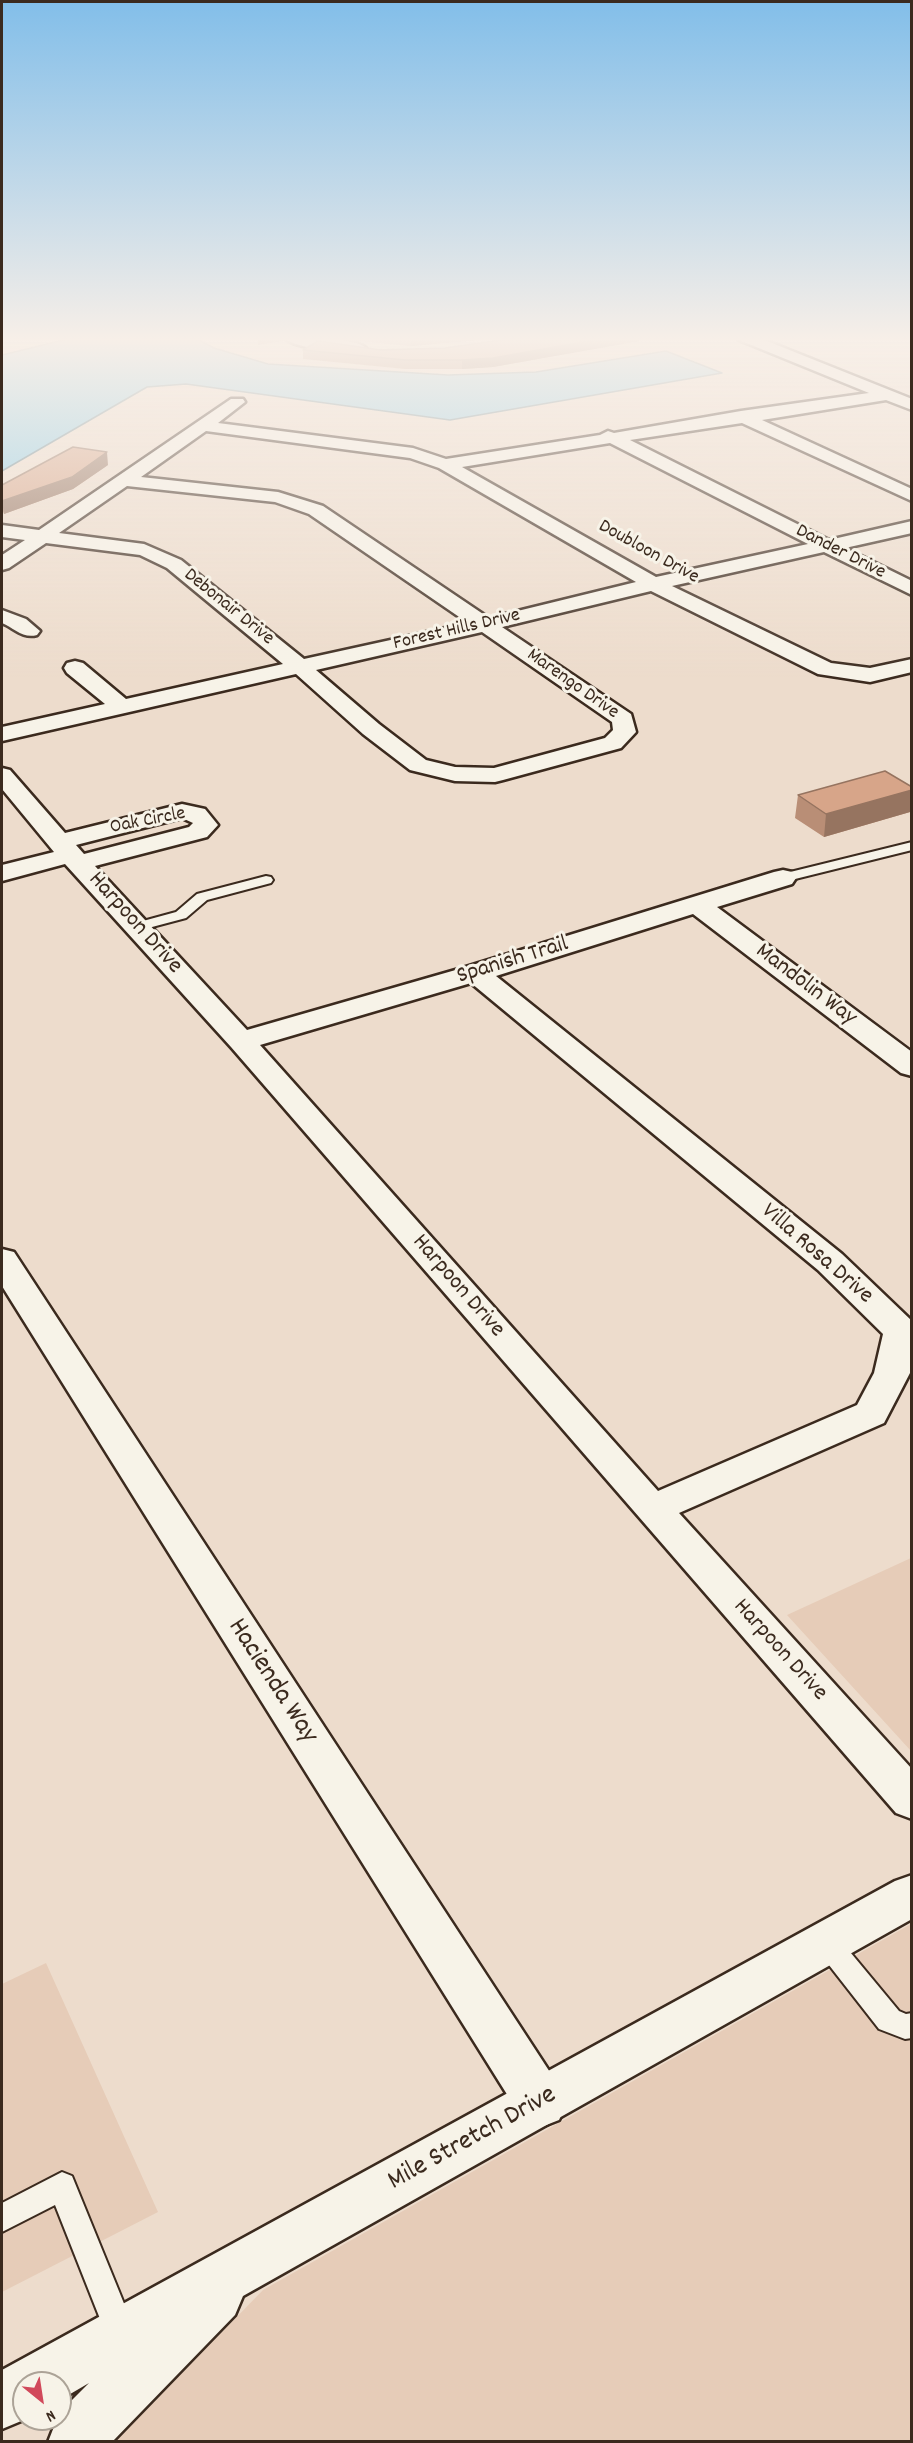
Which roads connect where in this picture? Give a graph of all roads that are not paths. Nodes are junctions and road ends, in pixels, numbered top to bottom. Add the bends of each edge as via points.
1 (167, 451) edge
2 (399, 451) edge
3 (521, 451) edge
4 (638, 451) edge
5 (816, 451) edge
6 (445, 464) junction
7 (123, 480) junction
8 (912, 496) edge
9 (912, 527) edge
10 (2, 531) edge
11 (41, 536) junction
12 (827, 546) junction
13 (2, 564) edge
14 (653, 584) junction
15 (912, 589) edge
16 (2, 616) edge
17 (486, 625) junction
18 (30, 631) dead end
19 (912, 665) edge
20 (299, 666) junction
21 (75, 668) dead end
22 (122, 707) junction
23 (2, 734) edge
24 (418, 765) joint
25 (2, 775) edge
26 (912, 846) edge
27 (69, 853) junction
28 (2, 873) edge
29 (783, 878) joint
30 (267, 880) dead end
31 (698, 905) junction
32 (136, 927) junction
33 (476, 973) junction
34 (241, 1041) junction
35 (912, 1067) edge
36 (2, 1260) edge
37 (652, 1509) junction
38 (912, 1800) edge
39 (912, 1895) edge
40 (827, 1943) junction
41 (912, 2025) edge
42 (541, 2103) junction
43 (2, 2218) edge
44 (247, 2266) junction
45 (122, 2335) junction
46 (56, 2371) edge
47 (77, 2442) edge

1 - 7 street
2 - 6 street, Doubloon Drive
3 - 6 street
4 - 12 street, Dander Drive
5 - 8 street
6 - 14 street, Doubloon Drive
7 - 11 street
7 - 17 street, Marengo Drive via 278,497 301,504 316,510
9 - 12 street, Forest Hills Drive
10 - 11 street, Debonair Drive
11 - 13 street
11 - 20 street, Debonair Drive via 144,550 174,564
12 - 14 street, Forest Hills Drive
12 - 15 street, Dander Drive
14 - 17 street, Forest Hills Drive
14 - 19 street, Doubloon Drive via 826,669 870,675
16 - 18 street
17 - 20 street, Forest Hills Drive
17 - 24 street, Marengo Drive via 623,719 625,732 613,743 495,775 455,774
20 - 22 street, Forest Hills Drive
20 - 24 street, Debonair Drive
21 - 22 street
22 - 23 street, Forest Hills Drive
25 - 27 street, Harpoon Drive
26 - 29 lane
27 - 28 street
27 - 32 street, Harpoon Drive
29 - 31 street, Spanish Trail
30 - 32 lane via 202,897 181,915
31 - 33 street, Spanish Trail
31 - 35 street, Mandolin Way
32 - 34 street, Harpoon Drive
33 - 34 street, Spanish Trail
33 - 37 street, Villa Rosa Drive via 830,1262 901,1332 892,1373 871,1414
34 - 37 street, Harpoon Drive
36 - 42 street, Hacienda Way
37 - 38 street, Harpoon Drive
39 - 40 street, Mile Stretch Drive
40 - 41 lane via 889,2020 905,2027
40 - 42 street, Mile Stretch Drive
42 - 44 street, Mile Stretch Drive
43 - 45 lane via 62,2186
44 - 45 street, Mile Stretch Drive
44 - 47 street via 156,2354 80,2433
45 - 46 street, Mile Stretch Drive

